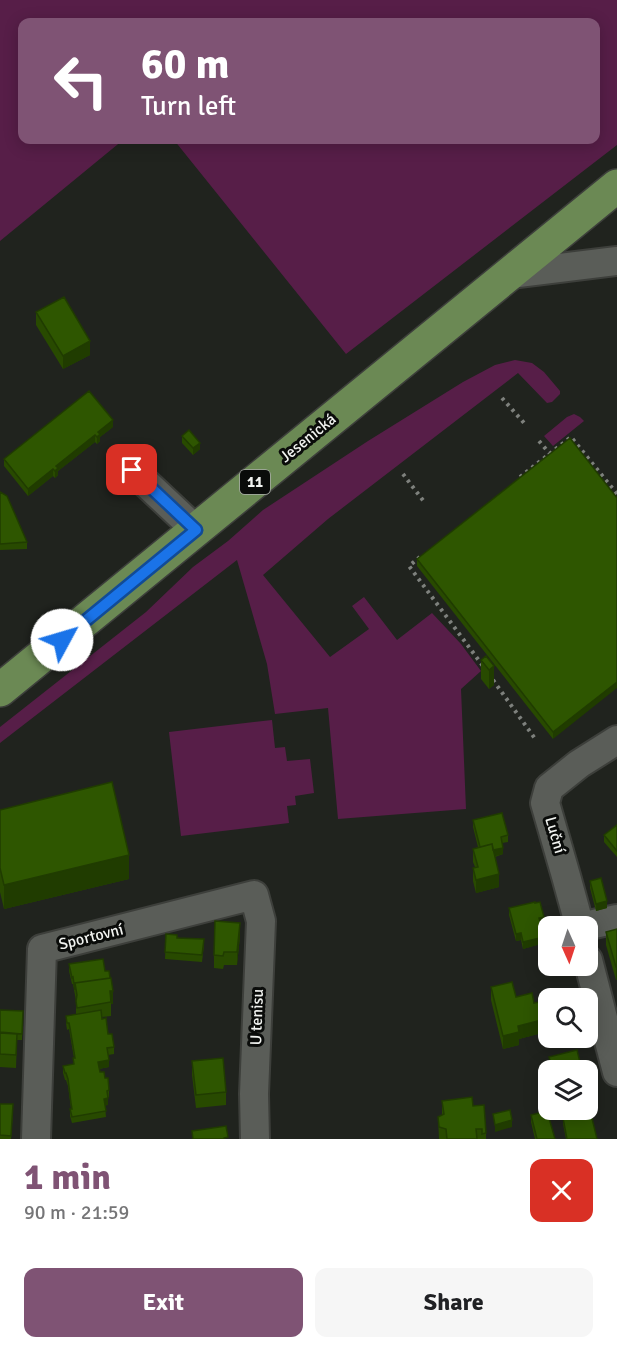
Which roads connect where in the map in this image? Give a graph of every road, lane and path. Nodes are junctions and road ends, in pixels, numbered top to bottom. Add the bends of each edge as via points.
1 (617, 186) edge
2 (617, 261) edge
3 (510, 274) junction
4 (502, 398) dead end
5 (525, 424) dead end
6 (539, 441) dead end
7 (550, 453) junction
8 (554, 458) edge
9 (132, 470) dead end
10 (403, 474) dead end
11 (519, 478) edge
12 (617, 494) edge
13 (425, 503) dead end
14 (196, 530) junction
15 (425, 553) edge
16 (484, 667) edge
17 (490, 676) edge
18 (0, 690) edge
19 (536, 740) dead end
20 (617, 740) edge
21 (254, 895) joint
22 (577, 916) edge
23 (617, 919) edge
24 (598, 923) edge
25 (592, 976) edge
26 (617, 1072) edge
27 (36, 1139) edge
28 (255, 1139) edge

1 - 3 main road, Jesenická / 11
2 - 3 street
3 - 14 main road, Jesenická / 11
4 - 5 path
6 - 7 path
7 - 8 path
7 - 11 path
7 - 12 path via 571,437
9 - 14 street
10 - 13 path
14 - 18 main road, Jesenická / 11
15 - 16 path via 409,566
17 - 19 path
20 - 22 street, Luční via 549,788 545,803
21 - 27 street, Sportovní via 42,949
21 - 28 street, U tenisu via 261,921
23 - 24 street
25 - 26 street

